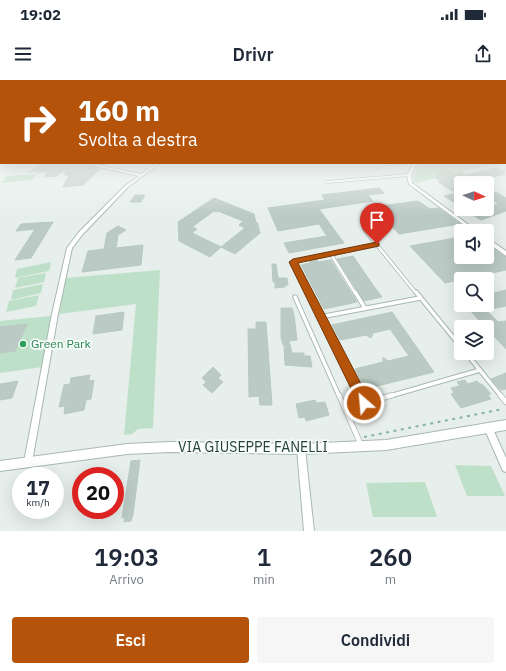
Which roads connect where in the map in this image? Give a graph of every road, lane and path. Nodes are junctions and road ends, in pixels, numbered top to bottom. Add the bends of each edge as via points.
1 (136, 174) edge
2 (141, 175) joint
3 (409, 175) joint
4 (327, 182) dead end
5 (466, 224) edge
6 (364, 229) dead end
7 (377, 244) junction
8 (494, 245) edge
9 (331, 254) junction
10 (506, 254) edge
11 (295, 297) dead end
12 (420, 298) junction
13 (366, 308) junction
14 (320, 317) junction
15 (454, 339) edge
16 (472, 360) edge
17 (480, 370) junction
18 (506, 402) edge
19 (503, 409) dead end
20 (506, 426) edge
21 (489, 430) junction
22 (360, 442) junction
23 (301, 449) junction
24 (28, 462) junction
25 (0, 466) edge
26 (506, 468) edge
27 (309, 531) edge

1 - 2 street
2 - 24 street via 88,225 70,248 55,314
3 - 4 lane
3 - 5 street via 412,184
6 - 7 lane
7 - 9 lane
7 - 12 lane
8 - 10 street
9 - 13 lane
9 - 14 lane via 293,262
11 - 22 lane
12 - 13 lane
12 - 15 lane
13 - 14 lane
14 - 17 lane via 364,403
16 - 17 lane
17 - 18 lane
19 - 22 path
20 - 21 street, VIA GIUSEPPE FANELLI
21 - 22 street, VIA GIUSEPPE FANELLI via 386,445
21 - 26 street
22 - 23 street, VIA GIUSEPPE FANELLI
23 - 24 street, VIA GIUSEPPE FANELLI via 168,447 127,449
23 - 27 street
24 - 25 street, VIA GIUSEPPE FANELLI

